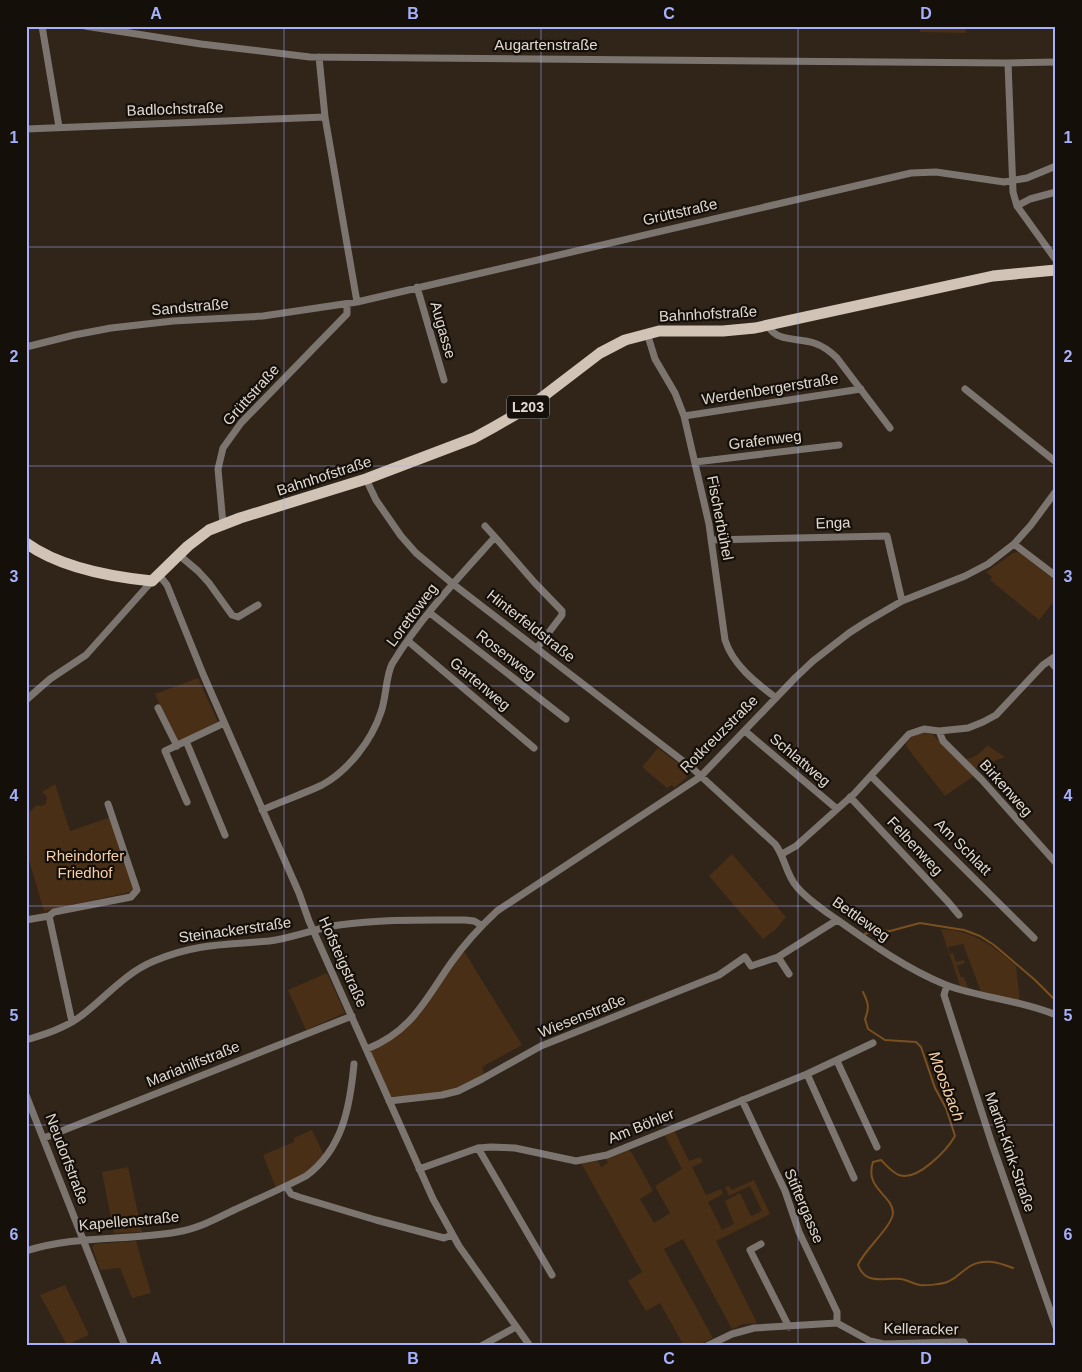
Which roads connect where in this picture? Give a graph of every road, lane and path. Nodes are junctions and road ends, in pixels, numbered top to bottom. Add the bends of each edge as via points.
1 (42, 26) edge
2 (85, 26) edge
3 (319, 57) junction
4 (1056, 62) edge
5 (1008, 63) junction
6 (325, 117) junction
7 (59, 127) junction
8 (26, 129) edge
9 (1056, 166) edge
10 (1012, 181) junction
11 (1056, 192) edge
12 (1017, 206) junction
13 (1056, 260) edge
14 (1056, 270) edge
15 (417, 287) junction
16 (357, 302) junction
17 (347, 304) junction
18 (768, 326) junction
19 (647, 333) junction
20 (26, 348) edge
21 (444, 380) dead end
22 (861, 389) junction
23 (965, 389) dead end
24 (684, 416) junction
25 (890, 428) dead end
26 (839, 445) dead end
27 (695, 462) junction
28 (1056, 462) edge
29 (366, 479) junction
30 (1056, 491) edge
31 (223, 524) junction
32 (485, 526) dead end
33 (495, 537) junction
34 (712, 540) junction
35 (1014, 544) junction
36 (27, 545) edge
37 (179, 555) junction
38 (1056, 576) edge
39 (155, 578) junction
40 (453, 584) junction
41 (902, 602) junction
42 (258, 605) dead end
43 (430, 613) junction
44 (408, 640) junction
45 (537, 648) junction
46 (1053, 658) edge
47 (1056, 668) edge
48 (775, 697) junction
49 (26, 700) edge
50 (158, 708) dead end
51 (566, 719) dead end
52 (224, 722) junction
53 (938, 730) junction
54 (745, 732) junction
55 (186, 741) junction
56 (177, 746) junction
57 (534, 748) dead end
58 (871, 776) junction
59 (700, 777) junction
60 (850, 797) junction
61 (187, 802) dead end
62 (108, 804) dead end
63 (836, 809) junction
64 (262, 810) junction
65 (225, 835) dead end
66 (782, 854) junction
67 (1056, 863) edge
68 (48, 916) junction
69 (959, 916) dead end
70 (26, 920) edge
71 (838, 920) junction
72 (481, 926) junction
73 (315, 931) junction
74 (1034, 938) dead end
75 (778, 957) junction
76 (788, 974) dead end
77 (947, 985) junction
78 (1056, 1015) edge
79 (352, 1016) junction
80 (72, 1022) junction
81 (26, 1040) edge
82 (872, 1043) dead end
83 (367, 1050) junction
84 (837, 1061) junction
85 (354, 1064) dead end
86 (807, 1074) junction
87 (26, 1095) edge
88 (742, 1100) junction
89 (389, 1101) junction
90 (44, 1138) junction
91 (877, 1147) dead end
92 (478, 1148) junction
93 (419, 1169) junction
94 (854, 1178) dead end
95 (286, 1186) junction
96 (452, 1235) junction
97 (83, 1239) junction
98 (761, 1244) dead end
99 (26, 1250) edge
100 (552, 1274) dead end
101 (836, 1323) junction
102 (516, 1326) junction
103 (788, 1327) junction
104 (1056, 1327) edge
105 (884, 1345) edge
106 (125, 1346) edge
107 (481, 1346) edge
108 (530, 1346) edge
109 (707, 1346) edge
110 (966, 1346) edge

1 - 7 street
2 - 3 street, Augartenstraße via 201,44
3 - 5 street, Augartenstraße
3 - 6 street
4 - 5 street, Augartenstraße
5 - 10 street
6 - 7 street, Badlochstraße
6 - 16 street
7 - 8 street, Badlochstraße
9 - 10 street
10 - 12 street
10 - 15 street, Grüttstraße via 999,182 936,172 911,174
11 - 12 street
12 - 13 street
14 - 18 main road, Bahnhofstraße / L203 via 993,276
15 - 16 street, Grüttstraße
15 - 21 street, Augasse
16 - 17 street, Sandstraße
17 - 20 street, Sandstraße via 263,316 111,328
17 - 31 street, Grüttstraße via 344,318 241,422 223,448 218,469
18 - 19 main road, Bahnhofstraße / L203
18 - 22 street, Werdenbergerstraße via 772,334 806,340 830,351
19 - 24 street, Fischerbühel via 655,360 675,393
19 - 29 main road, Bahnhofstraße / L203 via 600,353 532,405 494,428
22 - 24 street, Werdenbergerstraße
22 - 25 street, Werdenbergerstraße
23 - 28 street
24 - 27 street, Fischerbühel
26 - 27 street, Grafenweg
27 - 34 street, Fischerbühel
29 - 31 main road, Bahnhofstraße / L203
29 - 40 street, Hinterfeldstraße via 400,536
30 - 35 street, Rotkreuzstraße
31 - 37 main road, Bahnhofstraße / L203 via 209,530
32 - 33 street
33 - 40 street, Lorettoweg
33 - 45 street via 562,611
34 - 41 street, Enga via 887,536
34 - 48 street, Fischerbühel via 729,653
35 - 38 street
35 - 41 street, Rotkreuzstraße via 977,571
36 - 39 main road via 73,566
37 - 39 main road, Bahnhofstraße / L203
37 - 42 street via 209,583 232,616 238,617
39 - 49 street via 86,655
39 - 52 street, Hofsteigstraße via 167,585
40 - 43 street, Lorettoweg
40 - 45 street, Hinterfeldstraße
41 - 48 street, Rotkreuzstraße via 831,647
43 - 44 street, Lorettoweg
43 - 51 street, Rosenweg
44 - 57 street, Gartenweg
44 - 64 street, Lorettoweg via 391,667 377,721 353,758 322,784
45 - 59 street, Hinterfeldstraße
46 - 47 street
46 - 53 street via 996,715 968,728
48 - 54 street, Rotkreuzstraße
50 - 56 street
52 - 55 street
52 - 64 street, Hofsteigstraße
53 - 58 street via 924,729 909,734
53 - 67 street, Birkenweg via 943,741
54 - 59 street, Rotkreuzstraße
54 - 63 street, Schlattweg
55 - 56 street
55 - 65 street
56 - 61 street via 165,751
58 - 60 street
58 - 74 street, Am Schlatt
59 - 66 street, Bettleweg
59 - 72 street, Rotkreuzstraße via 517,896
60 - 63 street
60 - 69 street, Felbenweg
62 - 68 street via 137,890 135,894
63 - 66 street via 796,846
64 - 73 street, Hofsteigstraße
66 - 71 street, Bettleweg via 796,886
68 - 70 street
68 - 80 street
71 - 75 street, Wiesenstraße
71 - 77 street, Bettleweg via 896,959
72 - 73 street, Steinackerstraße via 468,920 406,919 337,925
72 - 83 street, Rotkreuzstraße via 411,1020 393,1036
73 - 79 street, Hofsteigstraße
73 - 80 street, Steinackerstraße via 269,941 182,950 152,961 120,981
75 - 76 street
75 - 89 street, Wiesenstraße via 751,966 745,957 719,975 541,1046 458,1091
77 - 78 street, Bettleweg
77 - 104 street, Martin-Kink-Straße via 944,996 966,1067
79 - 83 street, Hofsteigstraße
79 - 90 street, Mariahilfstraße
80 - 81 street, Steinackerstraße
82 - 84 street, Am Böhler
83 - 89 street, Hofsteigstraße
84 - 86 street, Am Böhler
84 - 91 street
85 - 95 street, Kapellenstraße via 348,1109 334,1145 317,1168
86 - 88 street, Am Böhler
86 - 94 street
87 - 90 street, Neudorfstraße
88 - 92 street, Am Böhler via 594,1158 576,1161 515,1148
88 - 101 street, Stiftergasse via 837,1312
89 - 93 street, Hofsteigstraße
90 - 97 street, Neudorfstraße
92 - 93 street, Am Böhler
92 - 100 street
93 - 96 street, Hofsteigstraße
95 - 96 street via 299,1198 362,1217 444,1238
95 - 97 street, Kapellenstraße via 188,1230
96 - 102 street, Hofsteigstraße
97 - 99 street, Kapellenstraße
97 - 106 street, Neudorfstraße
98 - 103 street via 750,1250
101 - 103 street
101 - 105 street, Kelleracker
102 - 107 street
102 - 108 street, Hofsteigstraße
103 - 109 street via 754,1328
105 - 110 street, Kelleracker via 964,1342

